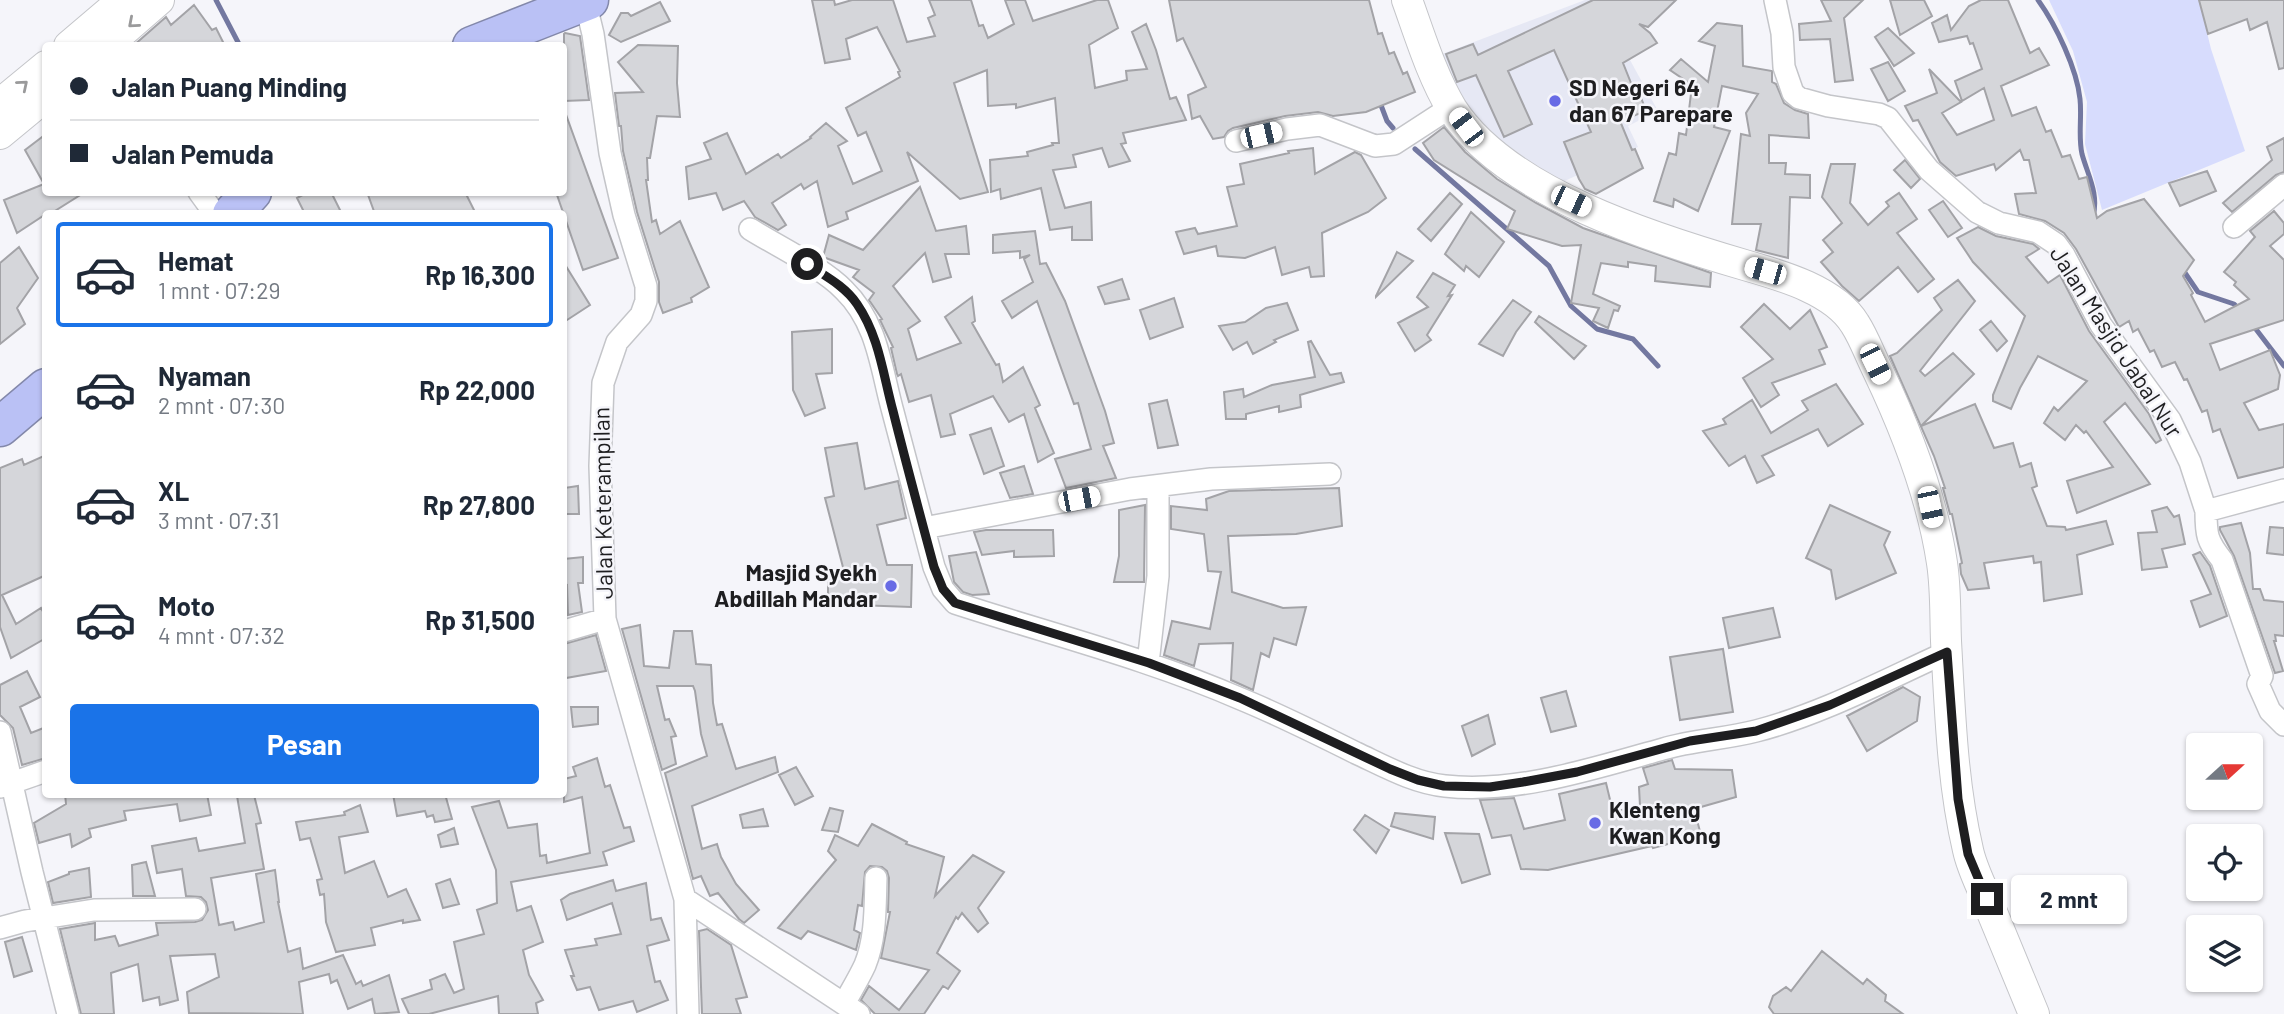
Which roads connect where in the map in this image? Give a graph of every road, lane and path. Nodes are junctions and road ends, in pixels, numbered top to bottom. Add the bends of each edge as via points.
1 (123, 0) edge
2 (159, 0) edge
3 (1407, 0) edge
4 (1775, 0) edge
5 (587, 1) edge
6 (88, 42) edge
7 (89, 42) edge
8 (482, 42) edge
9 (42, 69) edge
10 (42, 99) edge
11 (0, 104) edge
12 (1451, 107) junction
13 (0, 134) edge
14 (1236, 141) dead end
15 (2284, 185) edge
16 (248, 196) edge
17 (236, 210) edge
18 (2234, 227) dead end
19 (750, 229) dead end
20 (42, 394) edge
21 (0, 426) edge
22 (1330, 474) dead end
23 (1158, 486) junction
24 (2284, 490) edge
25 (2206, 511) junction
26 (924, 528) junction
27 (605, 619) junction
28 (567, 630) edge
29 (1947, 652) junction
30 (1149, 663) junction
31 (2284, 725) edge
32 (0, 732) edge
33 (42, 772) edge
34 (6, 785) edge
35 (876, 878) dead end
36 (685, 899) junction
37 (195, 909) dead end
38 (44, 918) junction
39 (0, 928) edge
40 (852, 1009) edge
41 (68, 1014) edge
42 (688, 1014) edge
43 (2034, 1014) edge

1 - 6 street
2 -> 7 street
3 - 12 street
4 - 25 street, Jalan Masjid Jabal Nur via 1784,67 1793,93 1828,106 1888,118 1929,170 1977,212 1999,223 2038,232 2056,244 2101,325 2170,420
5 - 8 highway
5 - 27 street, Jalan Keterampilan via 610,153 646,286 641,315 617,342 603,383 600,466
11 -> 9 street
10 - 13 street
12 - 14 street via 1394,144 1376,146 1320,125
12 - 29 street via 1478,142 1541,187 1625,225 1822,293 1842,306 1855,323 1919,467 1942,564
15 - 18 street
16 - 17 highway
19 - 26 street via 843,288 857,304 881,357
20 - 21 highway
22 - 23 street
23 - 26 street
23 - 30 street via 1158,576
24 - 25 street
25 - 31 street via 2206,536 2222,560 2262,676 2258,684 2270,711
26 - 30 street via 943,589 955,603
27 - 28 street
27 - 36 street, Jalan Keterampilan
29 - 30 street via 1830,705 1756,731 1690,741 1577,772 1490,787 1418,780 1240,698
29 - 43 street via 1958,799 1968,854
32 - 34 street
33 - 34 street
34 - 38 street
35 - 40 street via 874,928
36 - 40 street
36 - 42 street, Jalan Keterampilan
37 - 38 street via 94,909
38 - 39 street
38 - 41 street

